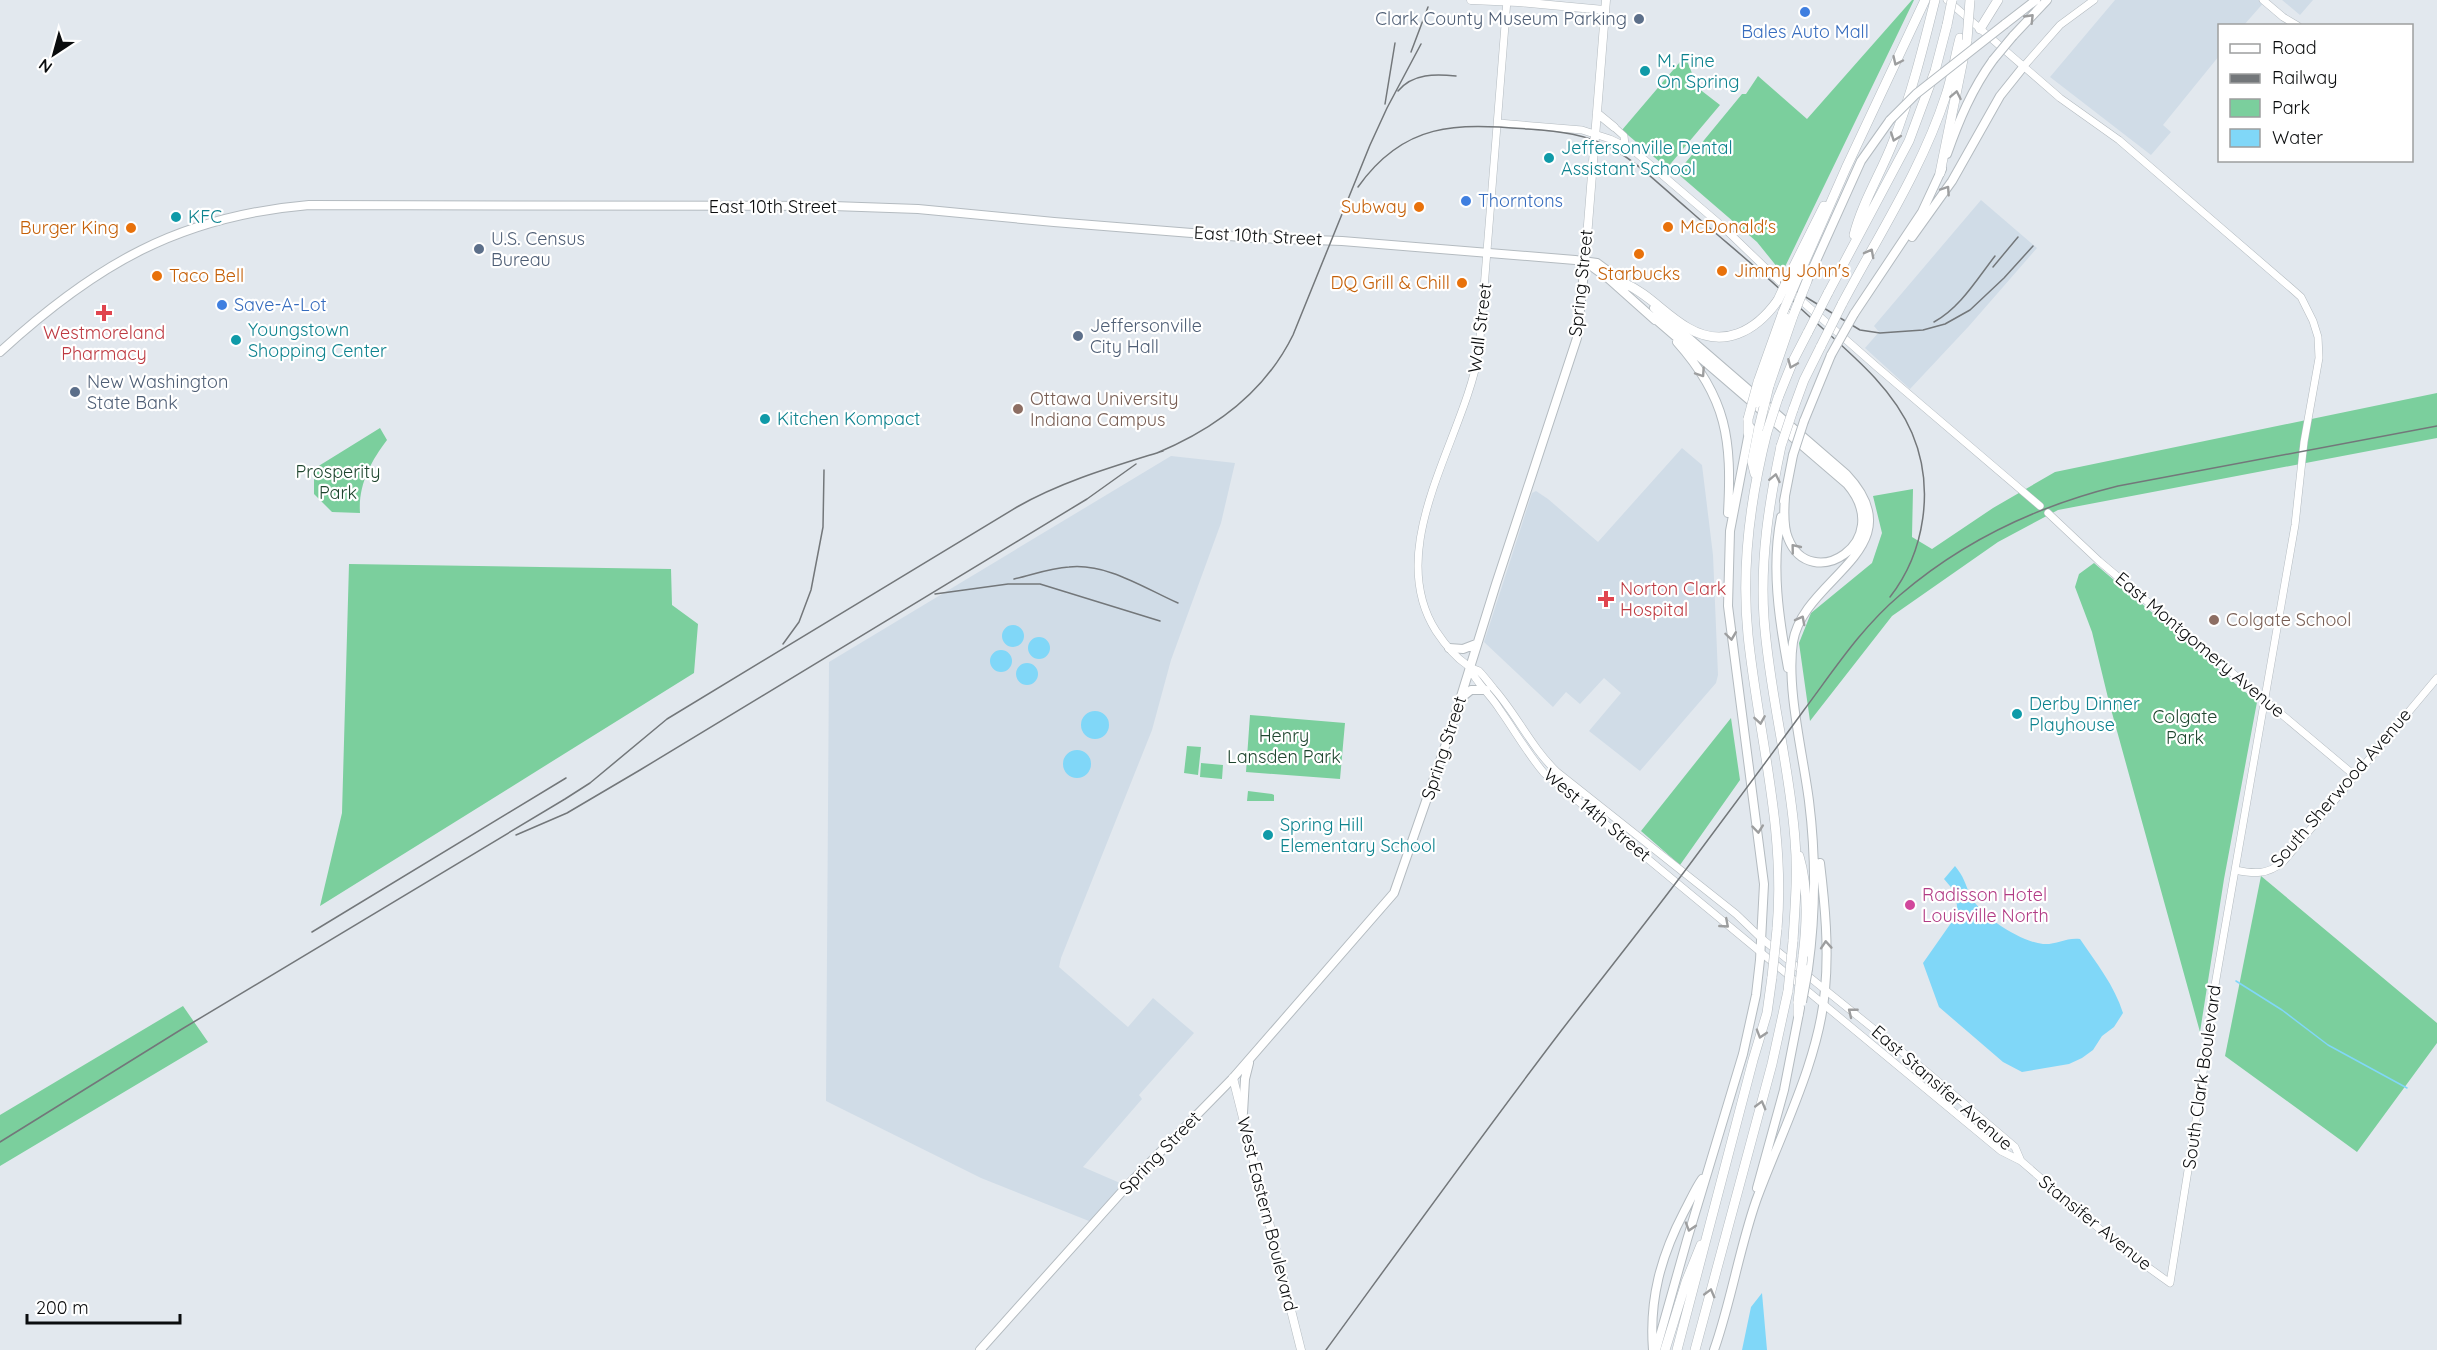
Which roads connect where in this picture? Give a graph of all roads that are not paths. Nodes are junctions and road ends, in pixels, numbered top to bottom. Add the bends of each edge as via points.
1 (1471, 0) edge
2 (1606, 0) edge
3 (1935, 0) edge
4 (1947, 0) edge
5 (1952, 0) edge
6 (1970, 0) edge
7 (1998, 0) edge
8 (2036, 0) edge
9 (2047, 0) edge
10 (2094, 0) edge
11 (1507, 1) edge
12 (2265, 2) edge
13 (1923, 4) edge
14 (1604, 10) junction
15 (2295, 24) edge
16 (1980, 29) junction
17 (1963, 39) junction
18 (2024, 66) junction
19 (1597, 113) junction
20 (1498, 123) junction
21 (1614, 127) joint
22 (1595, 134) junction
23 (1625, 145) junction
24 (1940, 173) junction
25 (1850, 250) junction
26 (1488, 254) junction
27 (1585, 262) junction
28 (1799, 277) junction
29 (1624, 282) junction
30 (1872, 286) junction
31 (1653, 317) junction
32 (0, 352) edge
33 (1757, 425) junction
34 (1748, 433) joint
35 (1785, 497) junction
36 (2040, 506) dead end
37 (2048, 513) dead end
38 (1730, 531) junction
39 (1476, 644) junction
40 (1449, 648) junction
41 (1469, 667) junction
42 (2437, 678) edge
43 (1486, 690) junction
44 (1794, 698) junction
45 (2264, 698) junction
46 (1461, 699) junction
47 (2278, 711) junction
48 (2260, 722) junction
49 (2354, 775) junction
50 (1809, 804) junction
51 (1796, 842) junction
52 (2235, 870) junction
53 (1689, 878) joint
54 (1681, 886) joint
55 (1761, 938) junction
56 (1761, 954) junction
57 (1825, 991) junction
58 (1800, 1002) junction
59 (1823, 1004) junction
60 (1798, 1015) joint
61 (1251, 1058) junction
62 (1233, 1078) junction
63 (1242, 1113) junction
64 (2020, 1161) junction
65 (1708, 1172) junction
66 (1756, 1200) junction
67 (1707, 1236) junction
68 (2170, 1283) joint
69 (980, 1350) edge
70 (1301, 1350) edge
71 (1655, 1350) edge
72 (1665, 1350) edge
73 (1677, 1350) edge
74 (1695, 1350) edge
75 (1716, 1350) edge

1 - 11 main road
2 - 14 main road, Spring Street
3 -> 25 highway via 1912,87 1881,172 1857,220
4 - 16 street, South Clark Boulevard
5 - 25 highway, bridge via 1935,70 1909,141
6 - 17 highway, bridge
7 - 16 highway
8 - 28 main road, bridge via 1916,94 1890,120 1861,161
24 -> 9 main road, bridge via 1962,112 1982,74
10 - 18 street via 2060,25
11 - 14 main road
11 - 20 street, Wall Street
12 - 15 street
13 -> 28 highway via 1834,187
14 - 19 main road, Spring Street
16 - 18 street, South Clark Boulevard
24 -> 17 highway
51 -> 17 highway, bridge via 1768,654 1763,584 1767,518 1782,446 1804,380 1915,166 1946,95
30 -> 18 main road via 1935,206 2000,96
18 - 45 street, South Clark Boulevard via 2120,140 2292,289 2301,297 2313,321 2319,358
19 - 21 main road
19 - 22 main road, Spring Street
20 - 22 street
20 - 26 street, Wall Street
21 - 23 street via 1624,136
22 - 23 street
22 - 27 main road, Spring Street
23 - 36 street
24 - 30 main road via 1922,212
25 -> 33 highway, bridge via 1793,360 1778,398
26 - 27 main road, East 10th Street
26 - 32 main road, East 10th Street via 918,209 309,204 228,217 142,248 76,288
26 - 40 street, Wall Street via 1475,374 1441,466 1419,547 1419,579 1425,607
27 - 29 main road via 1597,263
27 - 31 main road
27 - 39 main road, Spring Street via 1577,338
28 - 29 highway, bridge via 1758,324 1727,337 1708,336 1685,327
28 - 33 highway, bridge via 1763,384
44 -> 29 main road via 1792,654 1797,624 1860,549 1869,525 1868,505 1859,487 1846,474
30 - 35 main road, bridge via 1831,355 1804,421
31 -> 35 main road via 1847,484 1862,512 1855,545 1845,556 1833,561 1819,562 1802,556 1786,535
31 -> 38 main road via 1699,369 1715,398 1730,456
33 - 34 highway
33 -> 67 highway, bridge via 1756,479 1747,539 1747,615 1774,813 1777,929 1767,1013
34 - 38 main road
35 - 44 main road via 1777,574 1781,628
37 - 45 street, East Montgomery Avenue via 2099,561
38 -> 55 main road via 1730,624 1764,884
39 - 40 main road via 1463,649
39 - 41 main road, Spring Street
40 - 41 street, Wall Street
41 - 43 street, West 14th Street
41 - 46 main road, Spring Street
41 - 53 street, West 14th Street via 1478,670 1499,694 1550,766
42 - 49 street, South Sherwood Avenue
43 - 46 main road via 1471,690
43 - 54 street, West 14th Street via 1544,773
44 - 50 main road
45 - 47 street, East Montgomery Avenue
45 - 48 street, South Clark Boulevard
46 - 61 main road, Spring Street via 1394,893
47 - 48 street via 2269,711
47 - 49 street, East Montgomery Avenue
48 - 52 street, South Clark Boulevard
49 - 52 street, South Sherwood Avenue via 2276,868 2258,874
57 -> 50 main road via 1822,876
50 - 58 main road, bridge via 1815,911
51 - 58 highway, bridge via 1803,868
74 -> 51 highway, bridge via 1788,991
52 - 68 street, South Clark Boulevard
53 - 55 street, East Stansifer Avenue
54 -> 56 street, East Stansifer Avenue
55 - 56 main road
55 - 57 street, East Stansifer Avenue
56 - 59 street, East Stansifer Avenue
56 - 65 main road via 1745,1045
57 - 59 main road
64 -> 57 street, East Stansifer Avenue via 2015,1147
58 - 60 highway
59 - 64 street, East Stansifer Avenue via 2001,1151
59 - 66 main road via 1810,1059
60 - 66 main road
61 - 62 main road, Spring Street
61 - 63 main road
62 - 63 main road, West Eastern Boulevard
62 - 69 main road, Spring Street via 1127,1186
63 - 70 main road, West Eastern Boulevard
64 - 68 street, Stansifer Avenue via 2124,1250
65 -> 71 main road
65 - 71 main road via 1662,1260 1654,1295
66 - 75 main road
67 - 72 highway via 1695,1255
67 - 73 highway

